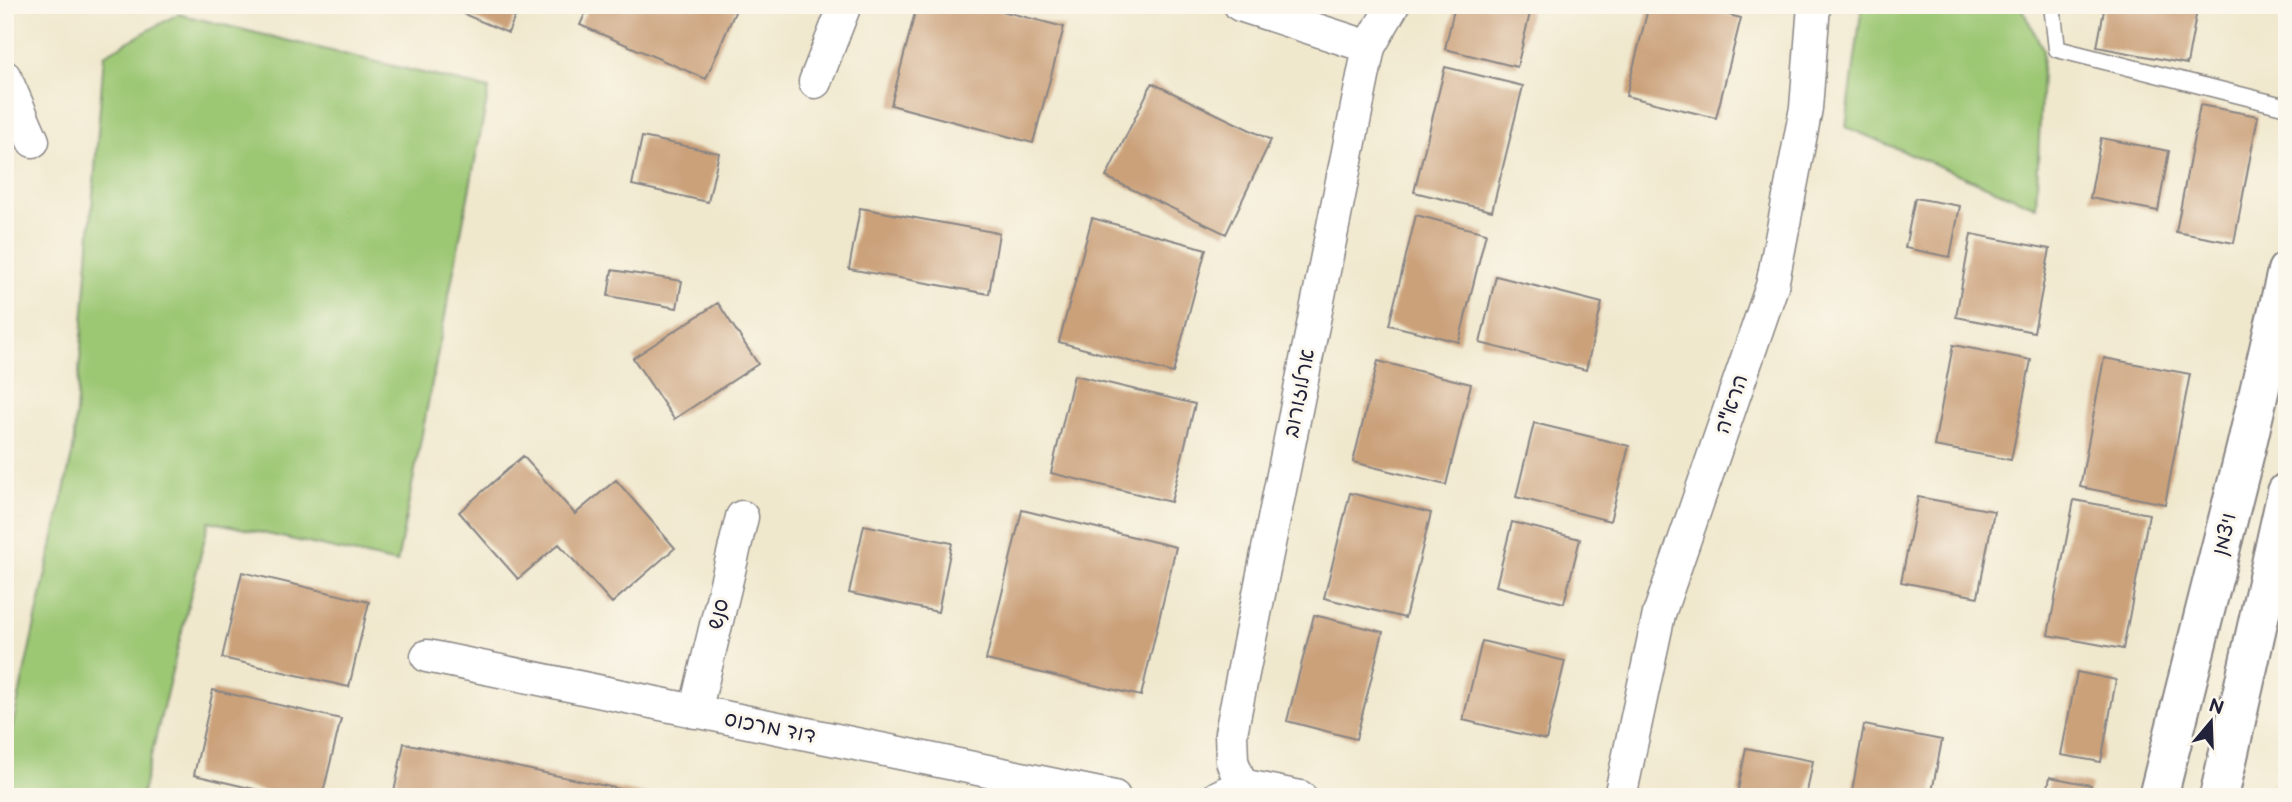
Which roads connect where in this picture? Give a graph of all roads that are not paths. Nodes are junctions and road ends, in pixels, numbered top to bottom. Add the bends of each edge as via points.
1 (845, 5) edge
2 (1240, 5) edge
3 (1393, 5) edge
4 (1814, 5) edge
5 (2052, 5) edge
6 (1369, 47) junction
7 (5, 77) edge
8 (815, 82) dead end
9 (2287, 107) edge
10 (33, 141) dead end
11 (2287, 271) edge
12 (2287, 492) edge
13 (742, 517) dead end
14 (426, 656) dead end
15 (695, 712) junction
16 (1230, 791) edge
17 (1114, 797) edge
18 (1300, 797) edge
19 (1620, 797) edge
20 (2158, 797) edge
21 (2219, 797) edge

1 - 8 street
2 - 6 street
3 - 6 street, ארלוזורוב
4 - 19 street, הרא"ה via 1806,108 1772,286 1659,614
5 - 9 lane via 2057,49
6 - 16 street, ארלוזורוב via 1231,733
7 - 10 street
11 - 20 street, ויצמן
12 - 21 street
13 - 15 street, סנש
14 - 15 street, דוד מרכוס
15 - 17 street, דוד מרכוס
16 - 18 street

